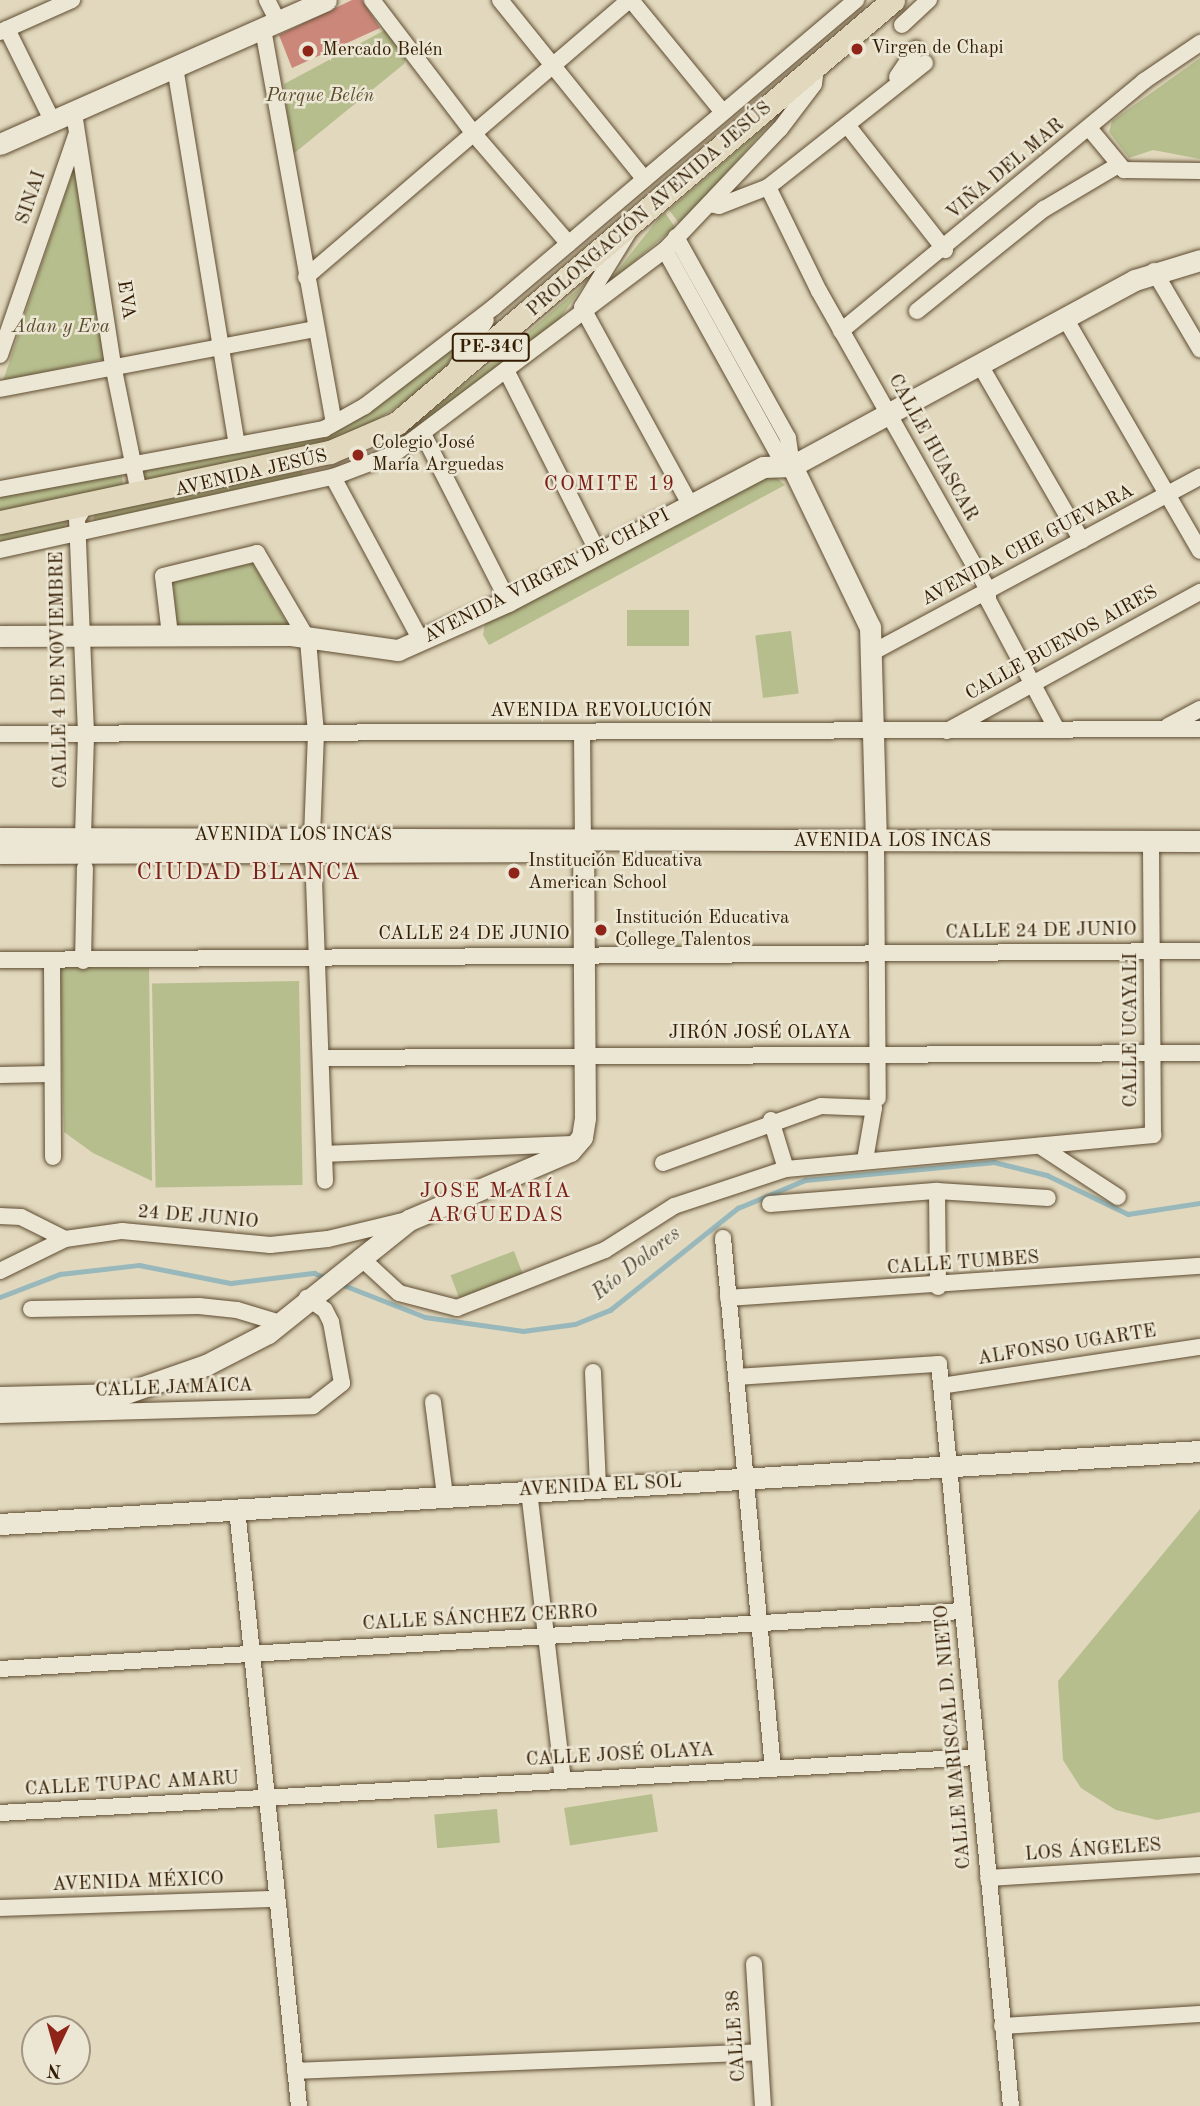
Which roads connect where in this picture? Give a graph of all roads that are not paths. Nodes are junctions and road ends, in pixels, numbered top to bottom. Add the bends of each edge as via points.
1 (72, 0) edge
2 (267, 0) edge
3 (326, 0) edge
4 (372, 0) edge
5 (500, 0) edge
6 (630, 0) edge
7 (856, 0) edge
8 (893, 0) edge
9 (929, 0) edge
10 (902, 25) dead end
11 (270, 26) junction
12 (4, 30) edge
13 (1200, 43) edge
14 (920, 56) dead end
15 (175, 67) junction
16 (551, 67) junction
17 (816, 68) junction
18 (722, 111) junction
19 (53, 122) junction
20 (75, 123) junction
21 (847, 125) junction
22 (1088, 128) junction
23 (474, 134) junction
24 (0, 144) edge
25 (1118, 165) junction
26 (1200, 171) edge
27 (643, 177) junction
28 (768, 187) junction
29 (709, 204) junction
30 (630, 229) junction
31 (677, 237) junction
32 (569, 244) junction
33 (665, 250) junction
34 (945, 250) junction
35 (1200, 260) edge
36 (1154, 271) junction
37 (306, 278) junction
38 (494, 307) junction
39 (917, 311) dead end
40 (584, 313) junction
41 (1065, 318) junction
42 (314, 329) junction
43 (841, 331) junction
44 (218, 344) junction
45 (1200, 349) edge
46 (0, 355) edge
47 (113, 365) junction
48 (980, 365) junction
49 (506, 370) junction
50 (451, 381) junction
51 (0, 390) edge
52 (890, 414) junction
53 (334, 424) junction
54 (424, 434) junction
55 (237, 445) junction
56 (132, 466) junction
57 (792, 466) junction
58 (333, 477) junction
59 (1200, 477) edge
60 (0, 489) edge
61 (139, 493) junction
62 (1170, 494) junction
63 (86, 504) junction
64 (690, 504) junction
65 (0, 522) edge
66 (78, 535) junction
67 (1082, 541) junction
68 (0, 550) edge
69 (1200, 551) edge
70 (598, 552) junction
71 (988, 590) junction
72 (1200, 592) edge
73 (508, 601) junction
74 (0, 635) edge
75 (170, 635) junction
76 (78, 636) junction
77 (308, 640) junction
78 (422, 642) junction
79 (875, 651) junction
80 (1032, 683) junction
81 (1200, 709) edge
82 (1166, 727) junction
83 (1200, 729) edge
84 (1057, 730) junction
85 (875, 732) junction
86 (944, 732) junction
87 (86, 733) junction
88 (316, 733) junction
89 (582, 733) junction
90 (0, 734) edge
91 (0, 838) edge
92 (83, 838) junction
93 (1151, 841) junction
94 (1200, 841) edge
95 (876, 842) junction
96 (312, 844) junction
97 (583, 844) junction
98 (0, 853) edge
99 (85, 868) dead end
100 (1153, 951) junction
101 (1200, 951) edge
102 (877, 955) junction
103 (585, 956) junction
104 (315, 958) junction
105 (0, 960) edge
106 (83, 961) junction
107 (52, 962) junction
108 (1200, 1053) edge
109 (878, 1054) junction
110 (1153, 1054) junction
111 (585, 1055) junction
112 (321, 1058) junction
113 (50, 1074) junction
114 (0, 1075) edge
115 (878, 1098) dead end
116 (771, 1120) junction
117 (580, 1140) junction
118 (1040, 1146) junction
119 (324, 1154) junction
120 (52, 1157) dead end
121 (865, 1160) junction
122 (663, 1163) dead end
123 (786, 1169) junction
124 (325, 1181) dead end
125 (937, 1191) junction
126 (1118, 1197) dead end
127 (1048, 1198) dead end
128 (770, 1204) dead end
129 (0, 1216) edge
130 (409, 1220) junction
131 (723, 1238) dead end
132 (65, 1239) junction
133 (355, 1261) junction
134 (1200, 1266) edge
135 (0, 1271) edge
136 (938, 1287) junction
137 (311, 1296) junction
138 (728, 1298) junction
139 (30, 1309) dead end
140 (280, 1323) junction
141 (1200, 1347) edge
142 (593, 1372) dead end
143 (736, 1377) junction
144 (941, 1386) junction
145 (0, 1397) edge
146 (433, 1402) dead end
147 (0, 1415) edge
148 (1200, 1451) edge
149 (949, 1466) junction
150 (745, 1479) junction
151 (598, 1487) junction
152 (529, 1491) junction
153 (445, 1496) junction
154 (237, 1509) junction
155 (0, 1524) edge
156 (962, 1611) junction
157 (759, 1623) junction
158 (546, 1636) junction
159 (252, 1654) junction
160 (0, 1669) edge
161 (976, 1757) junction
162 (773, 1769) junction
163 (563, 1781) junction
164 (267, 1798) junction
165 (0, 1813) edge
166 (1200, 1865) edge
167 (988, 1878) junction
168 (278, 1899) junction
169 (0, 1909) edge
170 (754, 1964) dead end
171 (1200, 2014) edge
172 (1002, 2026) junction
173 (759, 2052) junction
174 (295, 2071) junction
175 (299, 2106) edge
176 (763, 2106) edge
177 (1011, 2106) edge

1 - 12 street
2 - 11 street
3 - 11 street
4 - 23 street
5 - 16 street
6 - 16 street
6 - 18 street
7 - 18 street
8 - 17 main road, PROLONGACIÓN AVENIDA JESÚS / PE-34C
9 - 10 street
11 - 15 street
11 - 37 street
12 - 19 street
13 - 22 street, VIÑA DEL MAR
14 - 21 street via 883,100
15 - 20 street
15 - 44 street
16 - 23 street
16 - 27 street
17 - 29 street, AVENIDA JESÚS via 814,84 779,129
17 - 30 main road, PROLONGACIÓN AVENIDA JESÚS / PE-34C
18 - 27 street
19 - 20 street
19 - 24 street
20 - 46 street, SINAI
20 - 47 street, EVA
21 - 28 street
21 - 34 street
22 - 25 street
22 - 34 street, VIÑA DEL MAR
23 - 32 street
23 - 37 street
25 - 26 street via 1124,170
25 - 39 street via 1044,209
27 - 32 street
28 - 29 street via 719,206
28 - 43 street, CALLE HUASCAR
29 - 31 street, AVENIDA JESÚS
30 - 40 street via 583,301
30 - 50 main road, PROLONGACIÓN AVENIDA JESÚS / PE-34C
31 - 33 street, AVENIDA JESÚS
31 - 57 street via 788,438
32 - 38 street
33 - 40 street, AVENIDA JESÚS
33 - 57 street via 778,454
34 - 43 street, VIÑA DEL MAR
35 - 36 street
36 - 41 street
36 - 45 street
37 - 42 street
38 - 50 street
38 - 53 street via 365,406
40 - 49 street, AVENIDA JESÚS
40 - 64 street
41 - 48 street
41 - 62 street
42 - 44 street
42 - 53 street
43 - 52 street, CALLE HUASCAR
44 - 47 street
44 - 55 street
47 - 51 street
47 - 56 street, EVA
48 - 52 street
48 - 67 street
49 - 54 street, AVENIDA JESÚS
49 - 70 street
50 - 61 main road, PROLONGACIÓN AVENIDA JESÚS / PE-34C via 397,423 349,445
52 - 57 street
52 - 71 street, CALLE HUASCAR
53 - 55 street
54 - 58 street, AVENIDA JESÚS via 394,454
54 - 73 street
55 - 56 street
56 - 60 street
56 - 61 street, EVA
57 - 64 street, AVENIDA VIRGEN DE CHAPI via 763,467
57 - 79 street via 870,627
58 - 66 street, AVENIDA JESÚS
58 - 78 street
59 - 62 street, AVENIDA CHE GUEVARA
61 - 63 main road, PROLONGACIÓN AVENIDA JESÚS / PE-34C
62 - 67 street, AVENIDA CHE GUEVARA
62 - 69 street
63 - 65 main road, PROLONGACIÓN AVENIDA JESÚS / PE-34C
63 - 66 street, CALLE 4 DE NOVIEMBRE via 77,519
64 - 70 street, AVENIDA VIRGEN DE CHAPI
66 - 68 street, AVENIDA JESÚS
66 - 76 street, CALLE 4 DE NOVIEMBRE
67 - 71 street, AVENIDA CHE GUEVARA
70 - 73 street, AVENIDA VIRGEN DE CHAPI
71 - 79 street, AVENIDA CHE GUEVARA
71 - 80 street, CALLE HUASCAR
72 - 80 street, CALLE BUENOS AIRES
73 - 78 street, AVENIDA VIRGEN DE CHAPI
74 - 76 street, AVENIDA VIRGEN DE CHAPI
75 - 76 street, AVENIDA VIRGEN DE CHAPI
75 - 77 street, AVENIDA VIRGEN DE CHAPI via 291,635
75 - 77 street via 163,576 257,552
76 - 87 street, CALLE 4 DE NOVIEMBRE
77 - 78 street, AVENIDA VIRGEN DE CHAPI via 381,650
77 - 88 street
79 - 85 street
80 - 84 street, CALLE HUASCAR
80 - 86 street, CALLE BUENOS AIRES
81 - 82 street
82 - 83 street, AVENIDA REVOLUCIÓN
82 - 84 street, AVENIDA REVOLUCIÓN via 1151,732
84 - 86 street, AVENIDA REVOLUCIÓN
85 - 86 street, AVENIDA REVOLUCIÓN
85 - 89 street, AVENIDA REVOLUCIÓN
85 - 95 street
87 - 88 street, AVENIDA REVOLUCIÓN
87 - 90 street, AVENIDA REVOLUCIÓN
87 - 92 street, CALLE 4 DE NOVIEMBRE
88 - 89 street, AVENIDA REVOLUCIÓN
88 - 96 street
89 - 97 street
91 - 92 street, AVENIDA LOS INCAS
92 - 96 street, AVENIDA LOS INCAS
93 - 94 street, AVENIDA LOS INCAS
93 - 95 street, AVENIDA LOS INCAS
93 - 100 street, CALLE UCAYALI
95 - 97 street, AVENIDA LOS INCAS
95 - 102 street
96 - 97 street, AVENIDA LOS INCAS via 575,836
96 - 98 street, AVENIDA LOS INCAS
96 - 104 street
97 - 103 street
99 - 106 street
100 - 101 street, CALLE 24 DE JUNIO
100 - 102 street, CALLE 24 DE JUNIO
100 - 110 street, CALLE UCAYALI
102 - 103 street, CALLE 24 DE JUNIO
102 - 109 street
103 - 104 street, CALLE 24 DE JUNIO
103 - 111 street
104 - 106 street, CALLE 24 DE JUNIO
104 - 112 street
105 - 107 street, CALLE 24 DE JUNIO
106 - 107 street, CALLE 24 DE JUNIO
107 - 113 street
108 - 110 street, JIRÓN JOSÉ OLAYA
109 - 110 street, JIRÓN JOSÉ OLAYA
109 - 111 street, JIRÓN JOSÉ OLAYA
109 - 115 street
110 - 118 street, CALLE UCAYALI via 1153,1135
111 - 112 street, JIRÓN JOSÉ OLAYA
111 - 117 street
112 - 119 street
113 - 114 street
113 - 120 street
116 - 121 street via 821,1106 874,1108
116 - 122 street
116 - 123 street
117 - 119 street
117 - 130 street
118 - 121 street
118 - 126 street
119 - 124 street
121 - 123 street
123 - 133 street via 674,1206 605,1250 457,1308 399,1293
125 - 127 street
125 - 128 street
125 - 136 street
129 - 132 street via 21,1217
130 - 132 street, 24 DE JUNIO via 328,1239 270,1245 122,1231
130 - 133 street
131 - 138 street
132 - 135 street, 24 DE JUNIO
133 - 137 street
134 - 136 street, CALLE TUMBES
136 - 138 street, CALLE TUMBES
137 - 140 street
137 - 147 street, CALLE JAMAICA via 331,1322 342,1384 313,1406
138 - 143 street
139 - 140 street via 199,1306 237,1310
140 - 145 street via 206,1365 123,1394
141 - 144 street, ALFONSO UGARTE
142 - 151 street
143 - 144 street, CALLE MARISCAL D. NIETO via 939,1364
143 - 150 street
144 - 149 street, CALLE MARISCAL D. NIETO
146 - 153 street
148 - 149 street, AVENIDA EL SOL
149 - 150 street, AVENIDA EL SOL
149 - 156 street, CALLE MARISCAL D. NIETO
150 - 151 street, AVENIDA EL SOL
150 - 157 street
151 - 152 street, AVENIDA EL SOL
152 - 153 street, AVENIDA EL SOL
152 - 158 street
153 - 154 street, AVENIDA EL SOL
154 - 155 street, AVENIDA EL SOL
154 - 159 street
156 - 157 street, CALLE SÁNCHEZ CERRO
156 - 161 street, CALLE MARISCAL D. NIETO
157 - 158 street, CALLE SÁNCHEZ CERRO
157 - 162 street
158 - 159 street, CALLE SÁNCHEZ CERRO
158 - 163 street
159 - 160 street, CALLE SÁNCHEZ CERRO
159 - 164 street
161 - 162 street, CALLE JOSÉ OLAYA
161 - 167 street, CALLE MARISCAL D. NIETO
162 - 163 street, CALLE JOSÉ OLAYA
163 - 164 street, CALLE JOSÉ OLAYA
164 - 165 street, CALLE TUPAC AMARU
164 - 168 street
166 - 167 street, LOS ÁNGELES
167 - 172 street, CALLE MARISCAL D. NIETO
168 - 169 street, AVENIDA MÉXICO
168 - 174 street
170 - 173 street, CALLE 38
171 - 172 street
172 - 177 street, CALLE MARISCAL D. NIETO
173 - 174 street
173 - 176 street, CALLE 38
174 - 175 street

